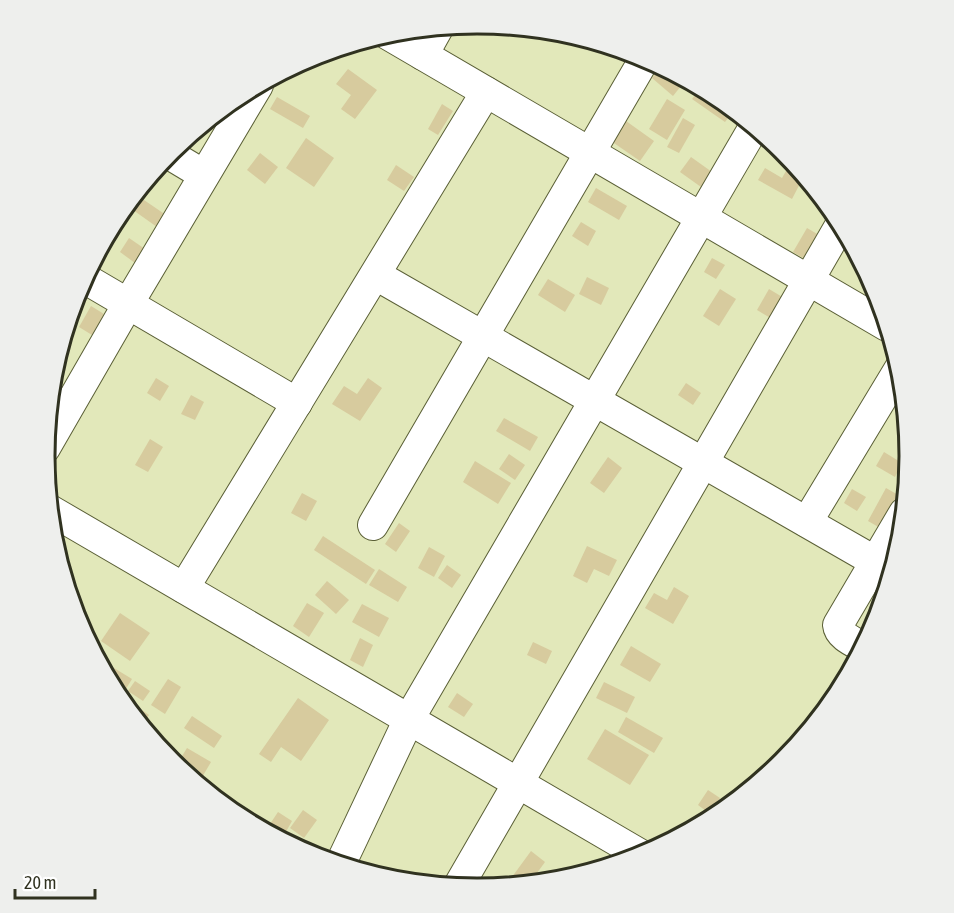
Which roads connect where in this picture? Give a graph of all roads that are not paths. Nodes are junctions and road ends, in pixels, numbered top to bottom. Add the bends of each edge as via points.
1 (433, 37) edge
2 (401, 42) edge
3 (423, 54) junction
4 (639, 68) edge
5 (486, 92) junction
6 (247, 103) edge
7 (750, 135) edge
8 (590, 153) junction
9 (178, 159) edge
10 (204, 175) junction
11 (701, 217) junction
12 (835, 235) edge
13 (376, 275) junction
14 (809, 280) junction
15 (93, 283) edge
16 (128, 304) junction
17 (875, 315) edge
18 (483, 337) junction
19 (892, 381) edge
20 (594, 400) junction
21 (297, 404) junction
22 (56, 429) edge
23 (704, 463) junction
24 (60, 516) edge
25 (807, 522) junction
26 (373, 525) dead end
27 (892, 534) edge
28 (876, 561) junction
29 (184, 588) junction
30 (855, 642) edge
31 (409, 719) junction
32 (518, 783) junction
33 (631, 849) edge
34 (344, 857) edge
35 (463, 878) edge

1 - 3 street
2 - 3 street
3 - 5 street
4 - 8 street
5 - 8 street
5 - 13 street
6 - 10 street
7 - 11 street
8 - 11 street
8 - 18 street
9 - 10 street
10 - 16 street
11 - 14 street
11 - 20 street
12 - 14 street
13 - 18 street
13 - 21 street
14 - 17 street
14 - 23 street
15 - 16 street
16 - 21 street
16 - 22 street
18 - 20 street
18 - 26 street
19 - 25 street
20 - 23 street
20 - 31 street
21 - 29 street
23 - 25 street
23 - 32 street
24 - 29 street
25 - 28 street
27 - 28 street
28 - 30 street via 838,625 838,630
29 - 31 street
31 - 32 street
31 - 34 street
32 - 33 street
32 - 35 street

